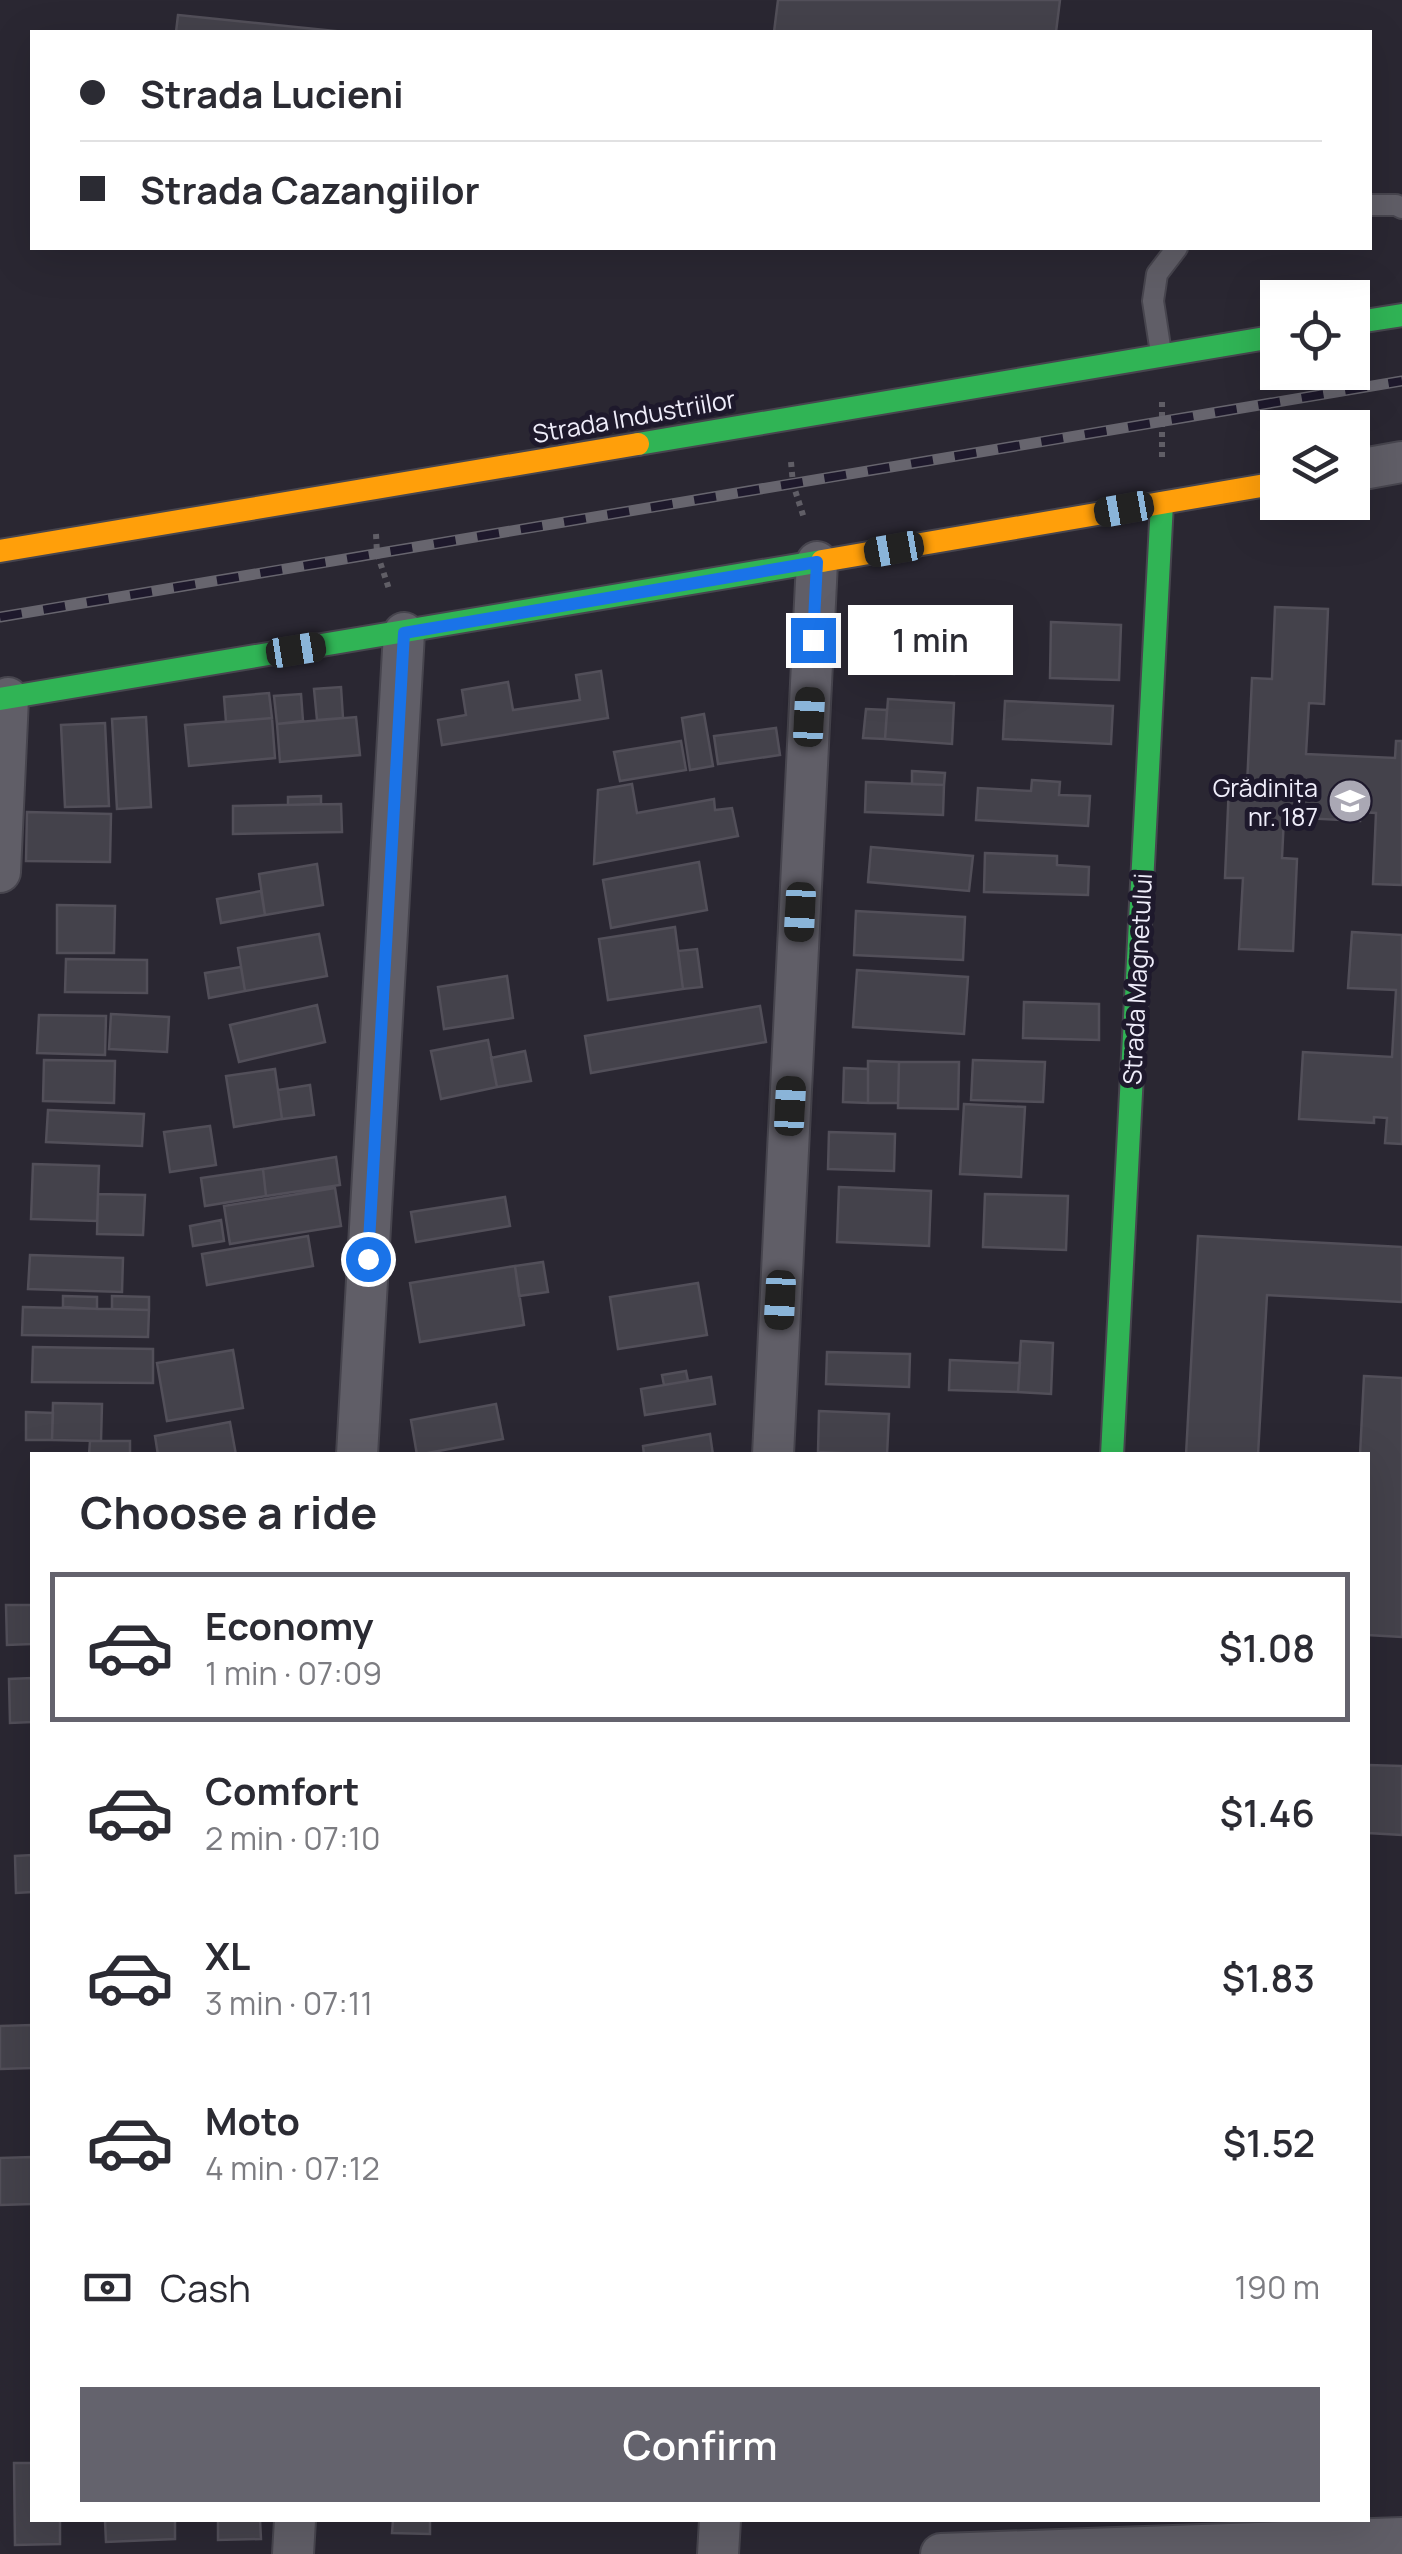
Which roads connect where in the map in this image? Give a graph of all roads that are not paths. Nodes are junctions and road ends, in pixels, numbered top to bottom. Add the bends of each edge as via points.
1 (1372, 206) edge
2 (1402, 208) edge
3 (1175, 250) edge
4 (1402, 315) edge
5 (1370, 320) edge
6 (1260, 339) edge
7 (1162, 355) junction
8 (1402, 462) edge
9 (1370, 467) edge
10 (1260, 486) edge
11 (1162, 503) junction
12 (0, 551) edge
13 (817, 562) junction
14 (404, 633) junction
15 (4, 698) edge
16 (0, 872) edge
17 (357, 1452) edge
18 (773, 1452) edge
19 (1112, 1452) edge
20 (295, 2522) edge
21 (720, 2522) edge
22 (1317, 2531) edge
23 (1059, 2541) edge
24 (1377, 2544) edge
25 (293, 2554) edge
26 (718, 2554) edge
27 (941, 2554) edge

1 - 2 lane
3 - 7 lane via 1157,274
4 - 5 street
6 - 7 street, Strada Industriilor
7 - 12 street, Strada Industriilor
8 - 9 street
10 - 11 street
11 - 13 street
11 - 19 street, Strada Magnetului
13 - 14 street
13 - 18 street
14 - 15 street
14 - 17 street
15 - 16 street
20 - 25 street
21 - 26 street
22 - 23 street
22 - 24 street
23 - 27 street

